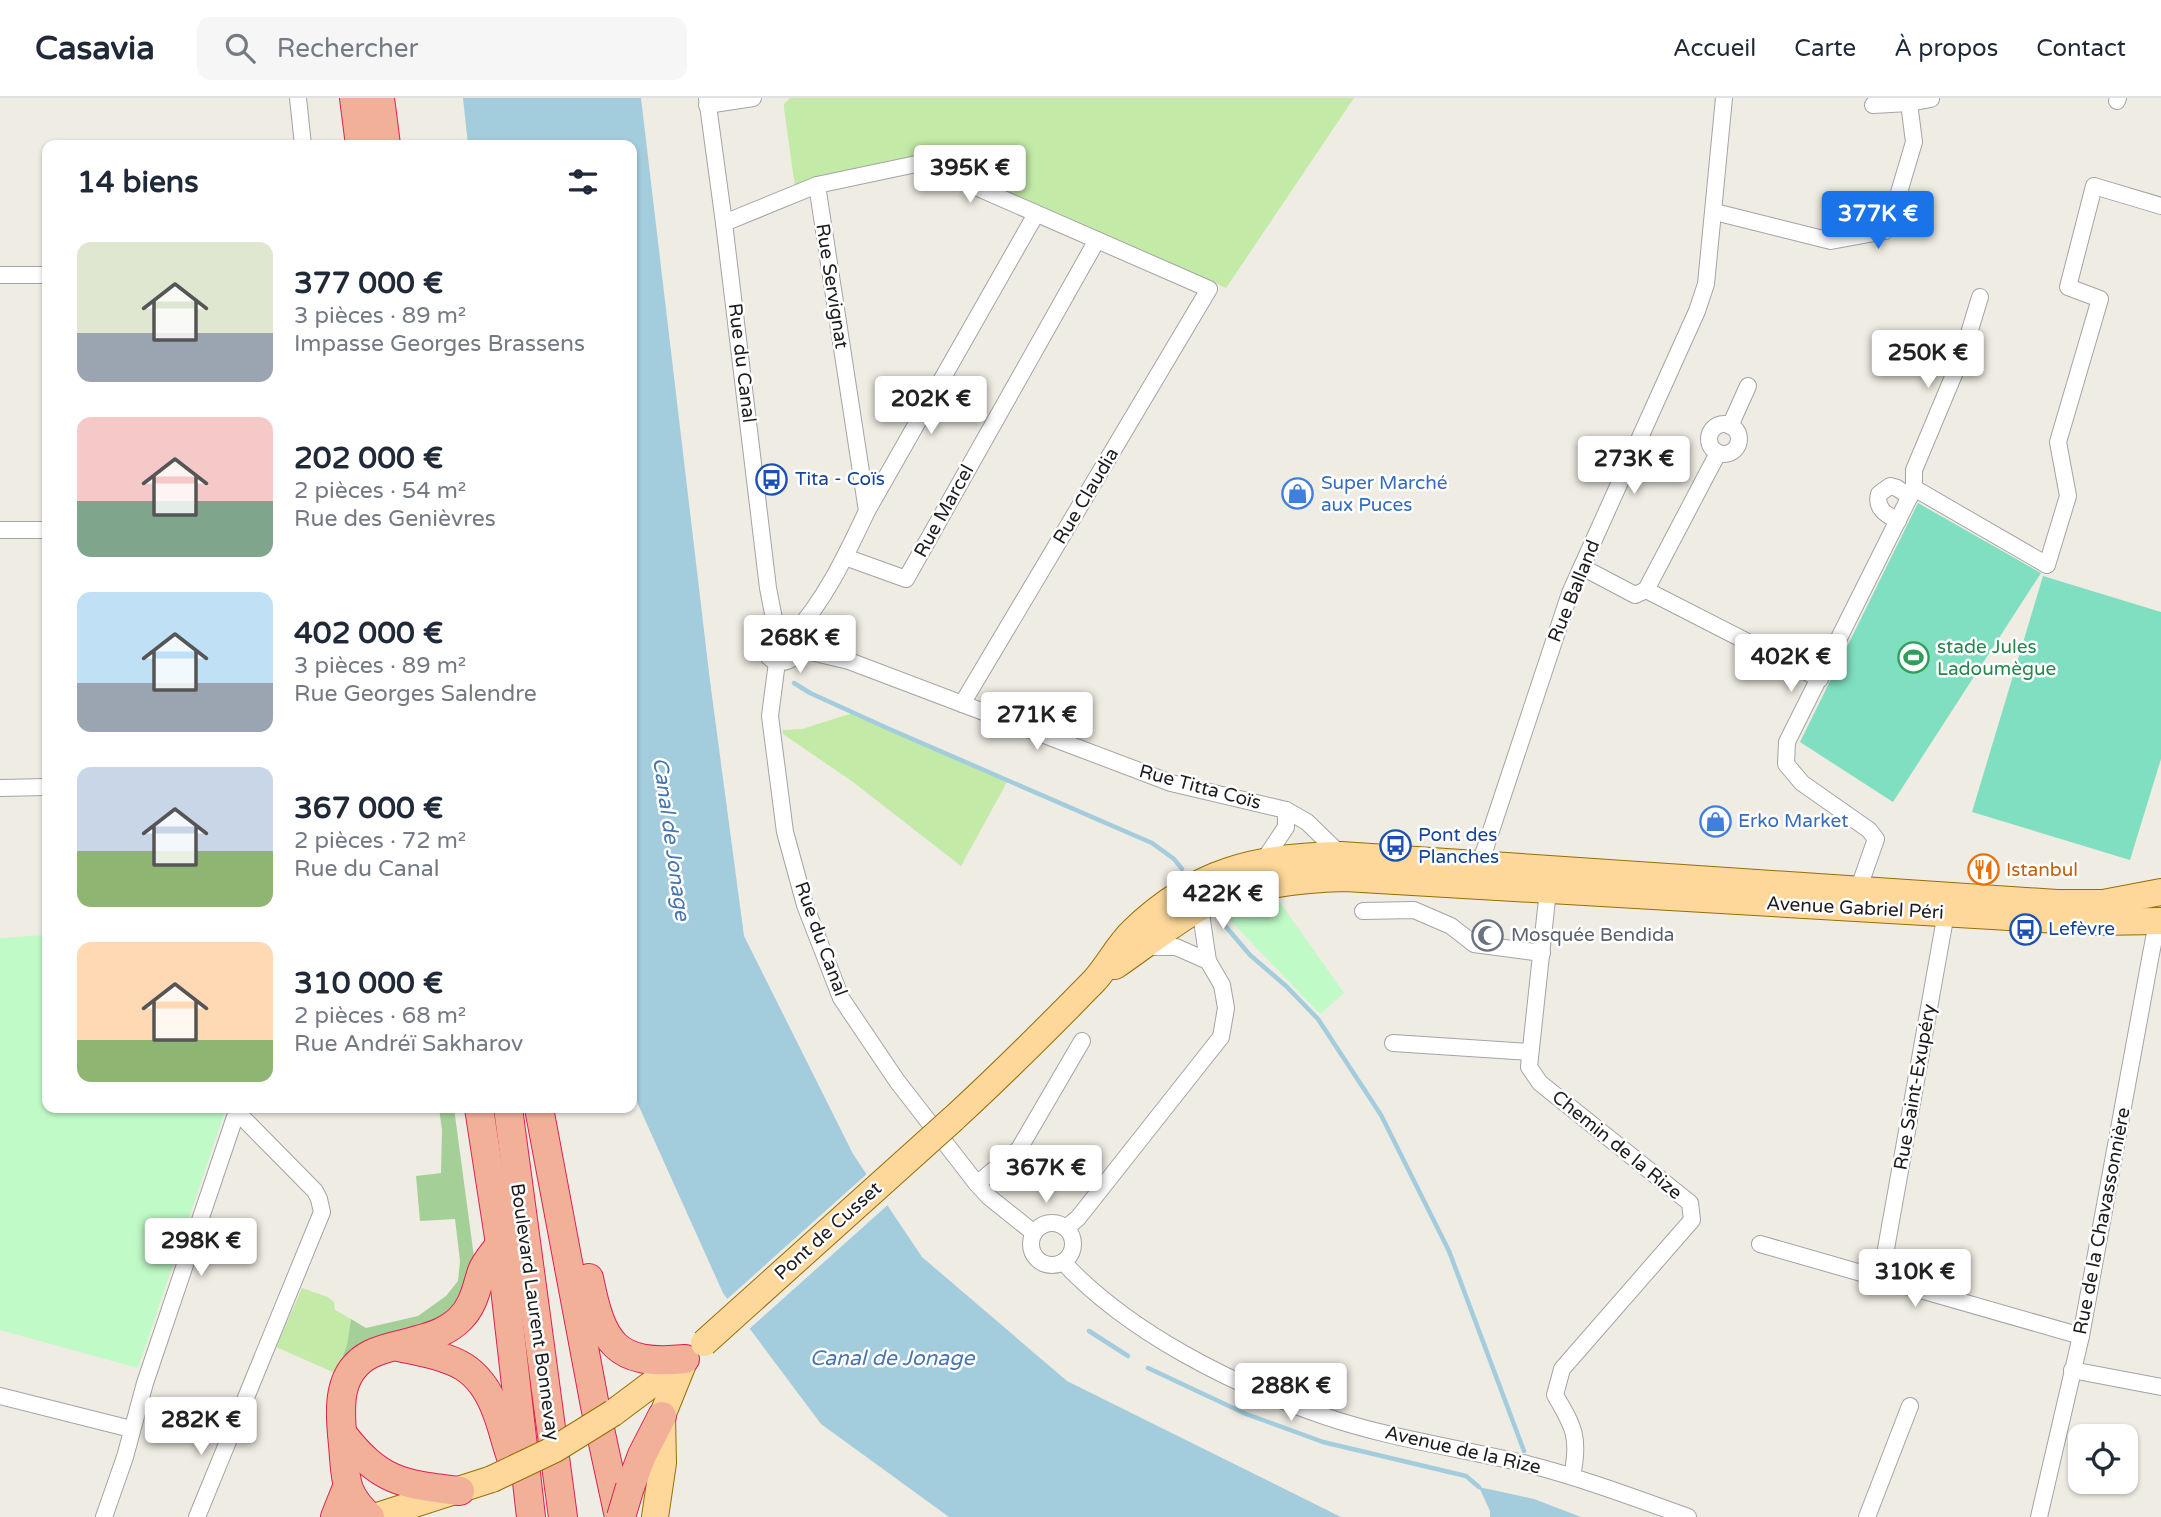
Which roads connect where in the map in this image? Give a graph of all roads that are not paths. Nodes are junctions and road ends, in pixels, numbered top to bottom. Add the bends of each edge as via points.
1 (298, 98) edge
2 (354, 98) edge
3 (380, 98) edge
4 (753, 98) edge
5 (1724, 98) edge
6 (1931, 99) edge
7 (707, 102) edge
8 (1909, 103) junction
9 (1873, 105) dead end
10 (302, 140) edge
11 (359, 140) edge
12 (385, 140) edge
13 (817, 185) junction
14 (2161, 206) edge
15 (1715, 212) junction
16 (1036, 214) junction
17 (724, 223) junction
18 (1097, 240) junction
19 (0, 275) edge
20 (42, 275) edge
21 (1980, 297) dead end
22 (1748, 386) dead end
23 (1912, 492) junction
24 (867, 511) junction
25 (1898, 521) junction
26 (0, 530) edge
27 (42, 530) edge
28 (845, 557) junction
29 (1582, 568) junction
30 (1646, 590) junction
31 (776, 629) junction
32 (796, 641) junction
33 (777, 662) junction
34 (1820, 679) junction
35 (962, 704) junction
36 (42, 787) edge
37 (0, 788) edge
38 (1286, 810) junction
39 (1341, 855) junction
40 (1264, 860) junction
41 (1644, 875) junction
42 (1478, 876) junction
43 (1548, 890) junction
44 (1858, 890) junction
45 (2161, 892) edge
46 (1201, 899) junction
47 (1363, 911) dead end
48 (1946, 913) junction
49 (2160, 922) edge
50 (1143, 947) junction
51 (1542, 953) junction
52 (1208, 961) junction
53 (1096, 978) junction
54 (1082, 1041) dead end
55 (1393, 1042) dead end
56 (1530, 1052) junction
57 (236, 1113) edge
58 (239, 1113) edge
59 (480, 1113) edge
60 (509, 1113) edge
61 (540, 1113) edge
62 (554, 1113) edge
63 (977, 1184) junction
64 (1066, 1228) junction
65 (1034, 1233) junction
66 (500, 1244) junction
67 (1760, 1244) dead end
68 (1884, 1260) dead end
69 (1063, 1262) junction
70 (2081, 1336) junction
71 (396, 1347) junction
72 (694, 1351) junction
73 (2072, 1370) junction
74 (2161, 1387) edge
75 (0, 1396) edge
76 (1910, 1406) dead end
77 (662, 1416) junction
78 (131, 1429) junction
79 (342, 1433) junction
80 (1572, 1476) junction
81 (347, 1487) junction
82 (528, 1489) junction
83 (460, 1491) junction
84 (104, 1517) edge
85 (197, 1517) edge
86 (335, 1517) edge
87 (372, 1517) edge
88 (531, 1517) edge
89 (563, 1517) edge
90 (621, 1517) edge
91 (655, 1517) edge
92 (1688, 1517) edge
93 (1867, 1517) edge
94 (2039, 1517) edge

1 - 10 street
2 - 11 highway
3 - 12 highway
4 - 7 street
5 - 15 street, Rue Balland
6 - 8 street
7 - 17 street, Rue du Canal
8 - 9 street
8 - 15 street via 1914,142 1885,231 1831,241
13 - 16 street via 921,163
13 - 17 street
13 - 24 street, Rue Servignat
14 - 23 street via 2094,186 2068,287 2100,299 2058,442 2068,496 2047,565
15 - 29 street, Rue Balland via 1706,284 1697,311
16 - 18 street
16 - 24 street
17 - 31 street, Rue du Canal
18 - 28 street, Rue Marcel via 905,579
18 - 35 street, Rue Claudia via 1209,289
19 - 20 street
21 - 23 street via 1963,353 1914,470
22 - 30 street via 1730,426 1720,424 1710,434 1709,443 1718,453
23 - 25 street
23 - 25 street via 1890,486 1879,494 1883,513
24 - 28 street
25 - 34 street
26 - 27 street
28 - 32 street
29 - 30 street via 1636,595
29 - 42 street, Rue Balland
30 - 34 street
31 - 32 street via 785,628
31 - 33 street via 768,634 765,650
32 - 33 street via 794,657
32 - 35 street, Rue Titta Coïs
33 - 63 street, Rue du Canal via 770,716 785,832 804,905 841,998 897,1082
34 - 44 street via 1787,742 1786,764 1802,783 1876,839
35 - 38 street, Rue Titta Coïs via 1171,783
36 - 37 street
38 - 39 street, Rue Titta Coïs via 1307,822
38 - 40 street, Rue Titta Coïs via 1286,827
39 - 40 main road, Avenue Gabriel Péri
39 - 42 main road, Avenue Gabriel Péri
40 - 46 main road, Avenue Gabriel Péri via 1217,874
41 - 42 main road, Avenue Gabriel Péri
41 - 43 main road, Avenue Gabriel Péri via 1623,883 1559,879
41 - 44 main road, Avenue Gabriel Péri
42 - 43 main road, Avenue Gabriel Péri
42 - 46 main road, Avenue Gabriel Péri via 1313,879
43 - 48 main road, Avenue Gabriel Péri
43 - 51 street, Chemin de la Rize
44 - 45 main road, Avenue Gabriel Péri via 2068,903 2102,903
46 - 50 main road
46 - 52 street
46 - 53 main road via 1184,891 1132,932
47 - 51 street via 1414,910 1451,926 1474,944
48 - 49 main road, Avenue Gabriel Péri
48 - 68 street, Rue Saint-Exupéry
49 - 70 street, Rue de la Chavassonnière
50 - 52 street via 1176,947
50 - 53 main road
51 - 56 street, Chemin de la Rize
52 - 64 street via 1222,985 1226,1008 1221,1037
53 - 72 main road, Pont de Cusset, bridge via 953,1119
54 - 63 street via 1019,1149
55 - 56 street
56 - 80 street, Chemin de la Rize via 1529,1067 1540,1083 1690,1203 1692,1220 1562,1369 1555,1395 1574,1427
57 - 78 street
58 - 85 street via 315,1191 322,1212
59 - 66 highway, Boulevard Laurent Bonnevay
60 - 89 highway, Boulevard Laurent Bonnevay
61 - 90 highway
62 - 72 highway via 595,1308 615,1347 633,1357 660,1361
63 - 65 street, Rue du Canal
64 - 65 street via 1045,1224
64 - 69 street via 1073,1246
65 - 69 street via 1031,1246 1037,1258 1049,1265
66 - 71 highway via 460,1320 449,1329
66 - 82 highway, Boulevard Laurent Bonnevay
67 - 70 street
69 - 80 street, Avenue de la Rize via 1079,1280 1147,1332 1231,1378 1321,1415
70 - 73 street, Rue de la Chavassonnière
71 - 79 highway via 370,1354 351,1374 339,1409
71 - 82 highway via 448,1359 477,1376 489,1394 511,1458
72 - 77 main road
72 - 83 main road, Pont de Cusset, bridge via 613,1413 555,1449
73 - 74 street
73 - 94 street, Rue de la Chavassonnière
75 - 78 street
76 - 93 street
77 - 90 highway, bridge via 642,1455
77 - 91 main road via 663,1463
78 - 84 street
79 - 81 highway
79 - 83 highway via 382,1474 416,1486
80 - 92 street, Avenue de la Rize
81 - 86 highway
81 - 87 highway via 354,1501
82 - 88 highway, Boulevard Laurent Bonnevay
83 - 87 main road, Pont de Cusset

